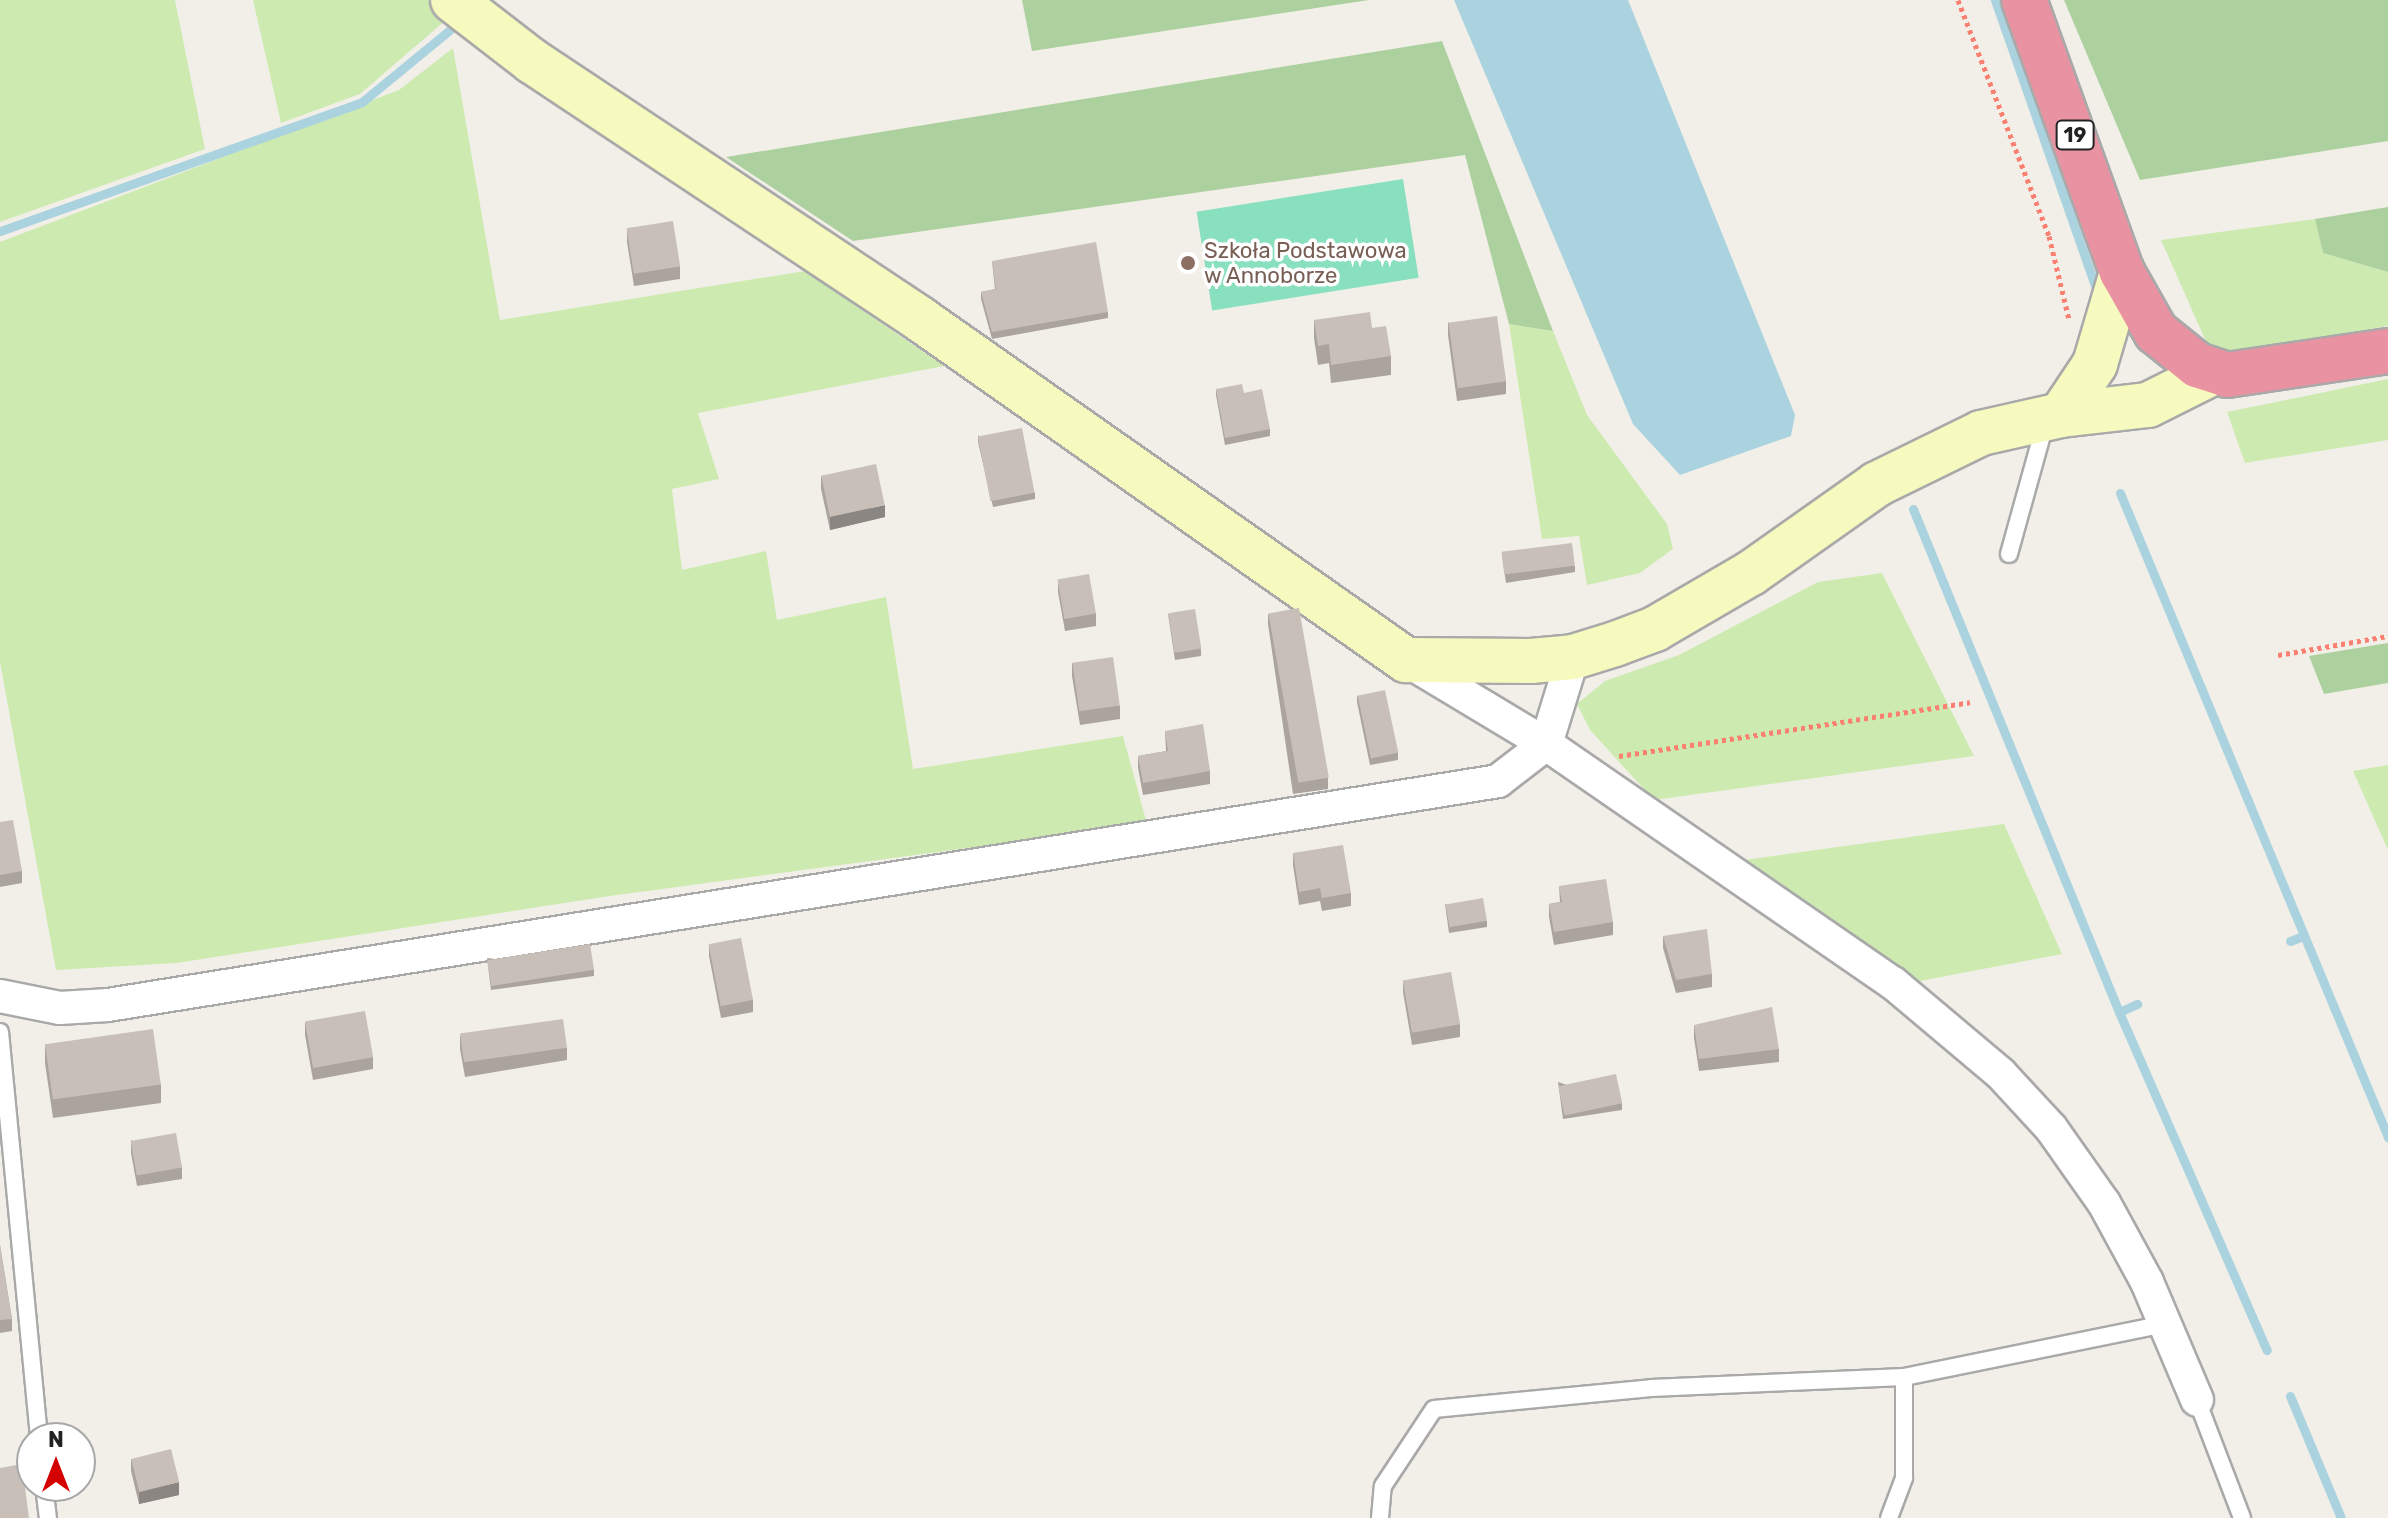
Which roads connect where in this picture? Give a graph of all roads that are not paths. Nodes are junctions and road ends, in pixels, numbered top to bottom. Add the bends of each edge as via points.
1 (2024, 0) edge
2 (463, 8) edge
3 (2122, 272) junction
4 (2388, 351) edge
5 (2212, 373) junction
6 (2054, 417) junction
7 (2009, 554) dead end
8 (1573, 657) junction
9 (1406, 660) junction
10 (1546, 744) junction
11 (0, 996) edge
12 (0, 1032) edge
13 (2164, 1324) junction
14 (1904, 1377) junction
15 (2197, 1400) joint
16 (37, 1422) edge
17 (1380, 1518) edge
18 (1889, 1518) edge
19 (2242, 1518) edge

1 - 3 highway, 19
2 - 9 street via 532,61 920,319
3 - 5 highway, 19 via 2156,332
3 - 6 street via 2095,364
4 - 5 highway
5 - 6 street via 2148,405
6 - 7 lane
6 - 8 street via 1981,433 1897,473 1681,615
8 - 9 street
8 - 10 street
9 - 10 street
10 - 11 street via 1510,775 1456,790 108,1005 60,1008
10 - 13 street via 1893,983 2001,1074 2051,1128 2104,1203
12 - 16 lane
13 - 14 lane
13 - 15 street
14 - 17 lane via 1651,1388 1434,1409 1383,1486
14 - 18 lane via 1904,1478
15 - 19 lane

